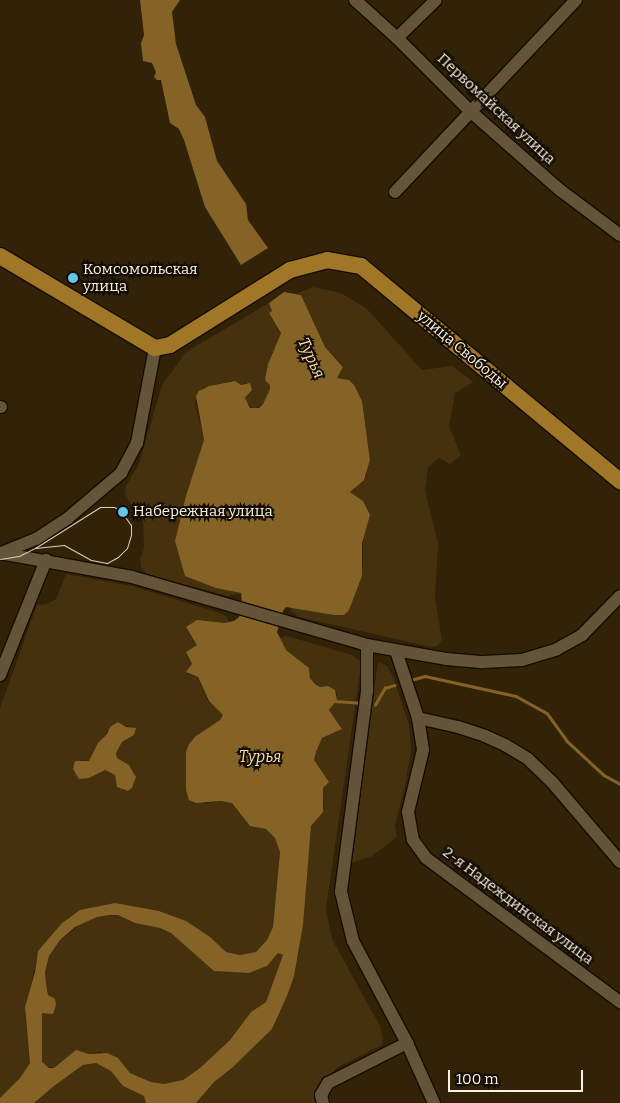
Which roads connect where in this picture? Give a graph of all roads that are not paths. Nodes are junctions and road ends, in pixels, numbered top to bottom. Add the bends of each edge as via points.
1 (355, 0) edge
2 (436, 0) edge
3 (576, 0) edge
4 (397, 38) junction
5 (470, 111) junction
6 (395, 192) dead end
7 (620, 235) edge
8 (0, 256) edge
9 (155, 348) junction
10 (620, 481) edge
11 (1, 553) edge
12 (46, 560) junction
13 (620, 596) edge
14 (368, 645) junction
15 (396, 651) junction
16 (0, 675) edge
17 (418, 718) junction
18 (620, 862) edge
19 (620, 1002) edge
20 (407, 1043) junction
21 (323, 1103) edge
22 (434, 1103) edge

1 - 4 street, Первомайская улица
2 - 4 street
3 - 5 street
4 - 5 street, Первомайская улица
5 - 6 street
5 - 7 street, Первомайская улица via 560,190
8 - 9 main road
9 - 10 main road, улица Свободы via 170,345 290,270 327,260 360,266
9 - 11 street via 137,443 121,473 68,518 36,539
11 - 12 street
12 - 14 street via 132,577
12 - 16 street
13 - 15 street via 582,635 557,649 522,660 474,661
14 - 15 street
14 - 20 street via 366,691 341,892 353,941
15 - 17 street, 2-я Надеждинская улица
17 - 18 street via 485,736 528,759 552,782
17 - 19 street, 2-я Надеждинская улица via 423,750 408,812 413,840 426,858
20 - 21 street via 328,1083 321,1095
20 - 22 street

